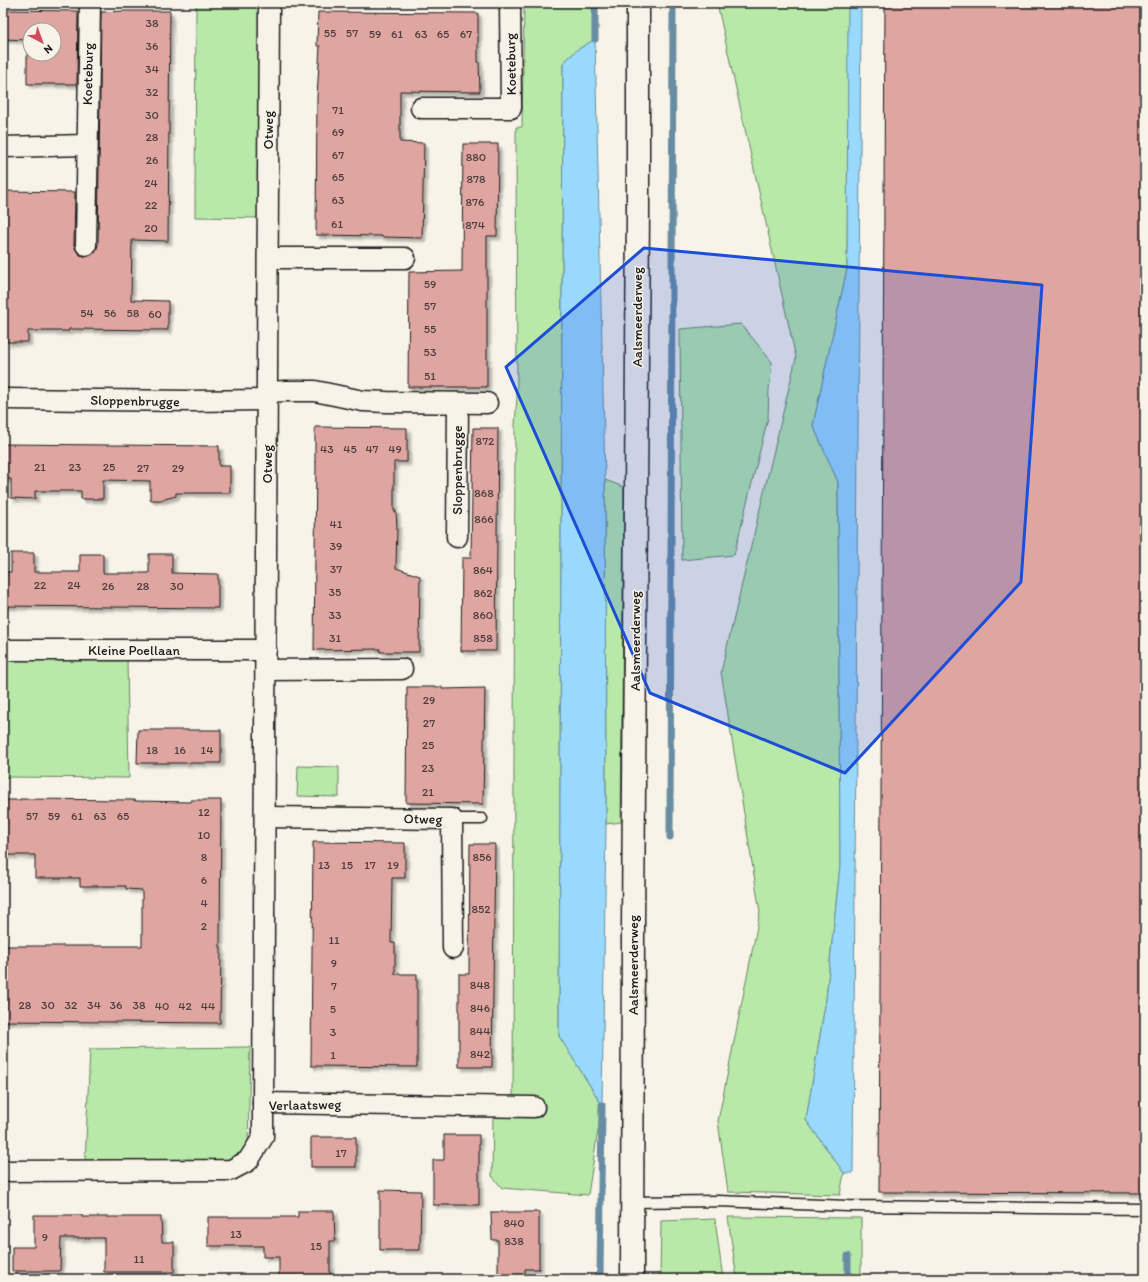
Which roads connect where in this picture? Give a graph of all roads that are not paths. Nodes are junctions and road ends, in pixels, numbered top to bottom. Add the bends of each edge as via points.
1 (90, 3) edge
2 (269, 3) edge
3 (510, 3) edge
4 (638, 3) edge
5 (421, 108) dead end
6 (87, 145) junction
7 (3, 147) edge
8 (86, 245) dead end
9 (268, 258) junction
10 (405, 258) dead end
11 (267, 396) junction
12 (3, 399) edge
13 (458, 403) junction
14 (487, 403) dead end
15 (457, 537) dead end
16 (3, 650) edge
17 (266, 650) junction
18 (402, 669) dead end
19 (266, 670) junction
20 (265, 817) junction
21 (452, 819) junction
22 (482, 819) dead end
23 (453, 948) dead end
24 (263, 1103) junction
25 (534, 1107) dead end
26 (3, 1171) edge
27 (632, 1202) junction
28 (1145, 1209) edge
29 (632, 1279) edge

1 - 6 street, Koeteburg
2 - 9 street, Otweg
3 - 5 street, Koeteburg via 511,108
4 - 27 street, Aalsmeerderweg
6 - 7 street
6 - 8 street, Koeteburg
9 - 10 street
9 - 11 street, Otweg
11 - 12 street, Sloppenbrugge via 192,402
11 - 13 street, Sloppenbrugge via 286,391 315,391 364,401
11 - 17 street, Otweg
13 - 14 street, Sloppenbrugge
13 - 15 street, Sloppenbrugge
16 - 17 street, Kleine Poellaan
17 - 19 street, Otweg
18 - 19 street
19 - 20 street, Otweg
20 - 21 street, Otweg
20 - 24 street, Otweg
21 - 22 lane
21 - 23 street, Otweg
24 - 25 street, Verlaatsweg
24 - 26 street, Verlaatsweg via 263,1137 248,1161 230,1170
27 - 28 lane via 718,1201 863,1206
27 - 29 street, Aalsmeerderweg

